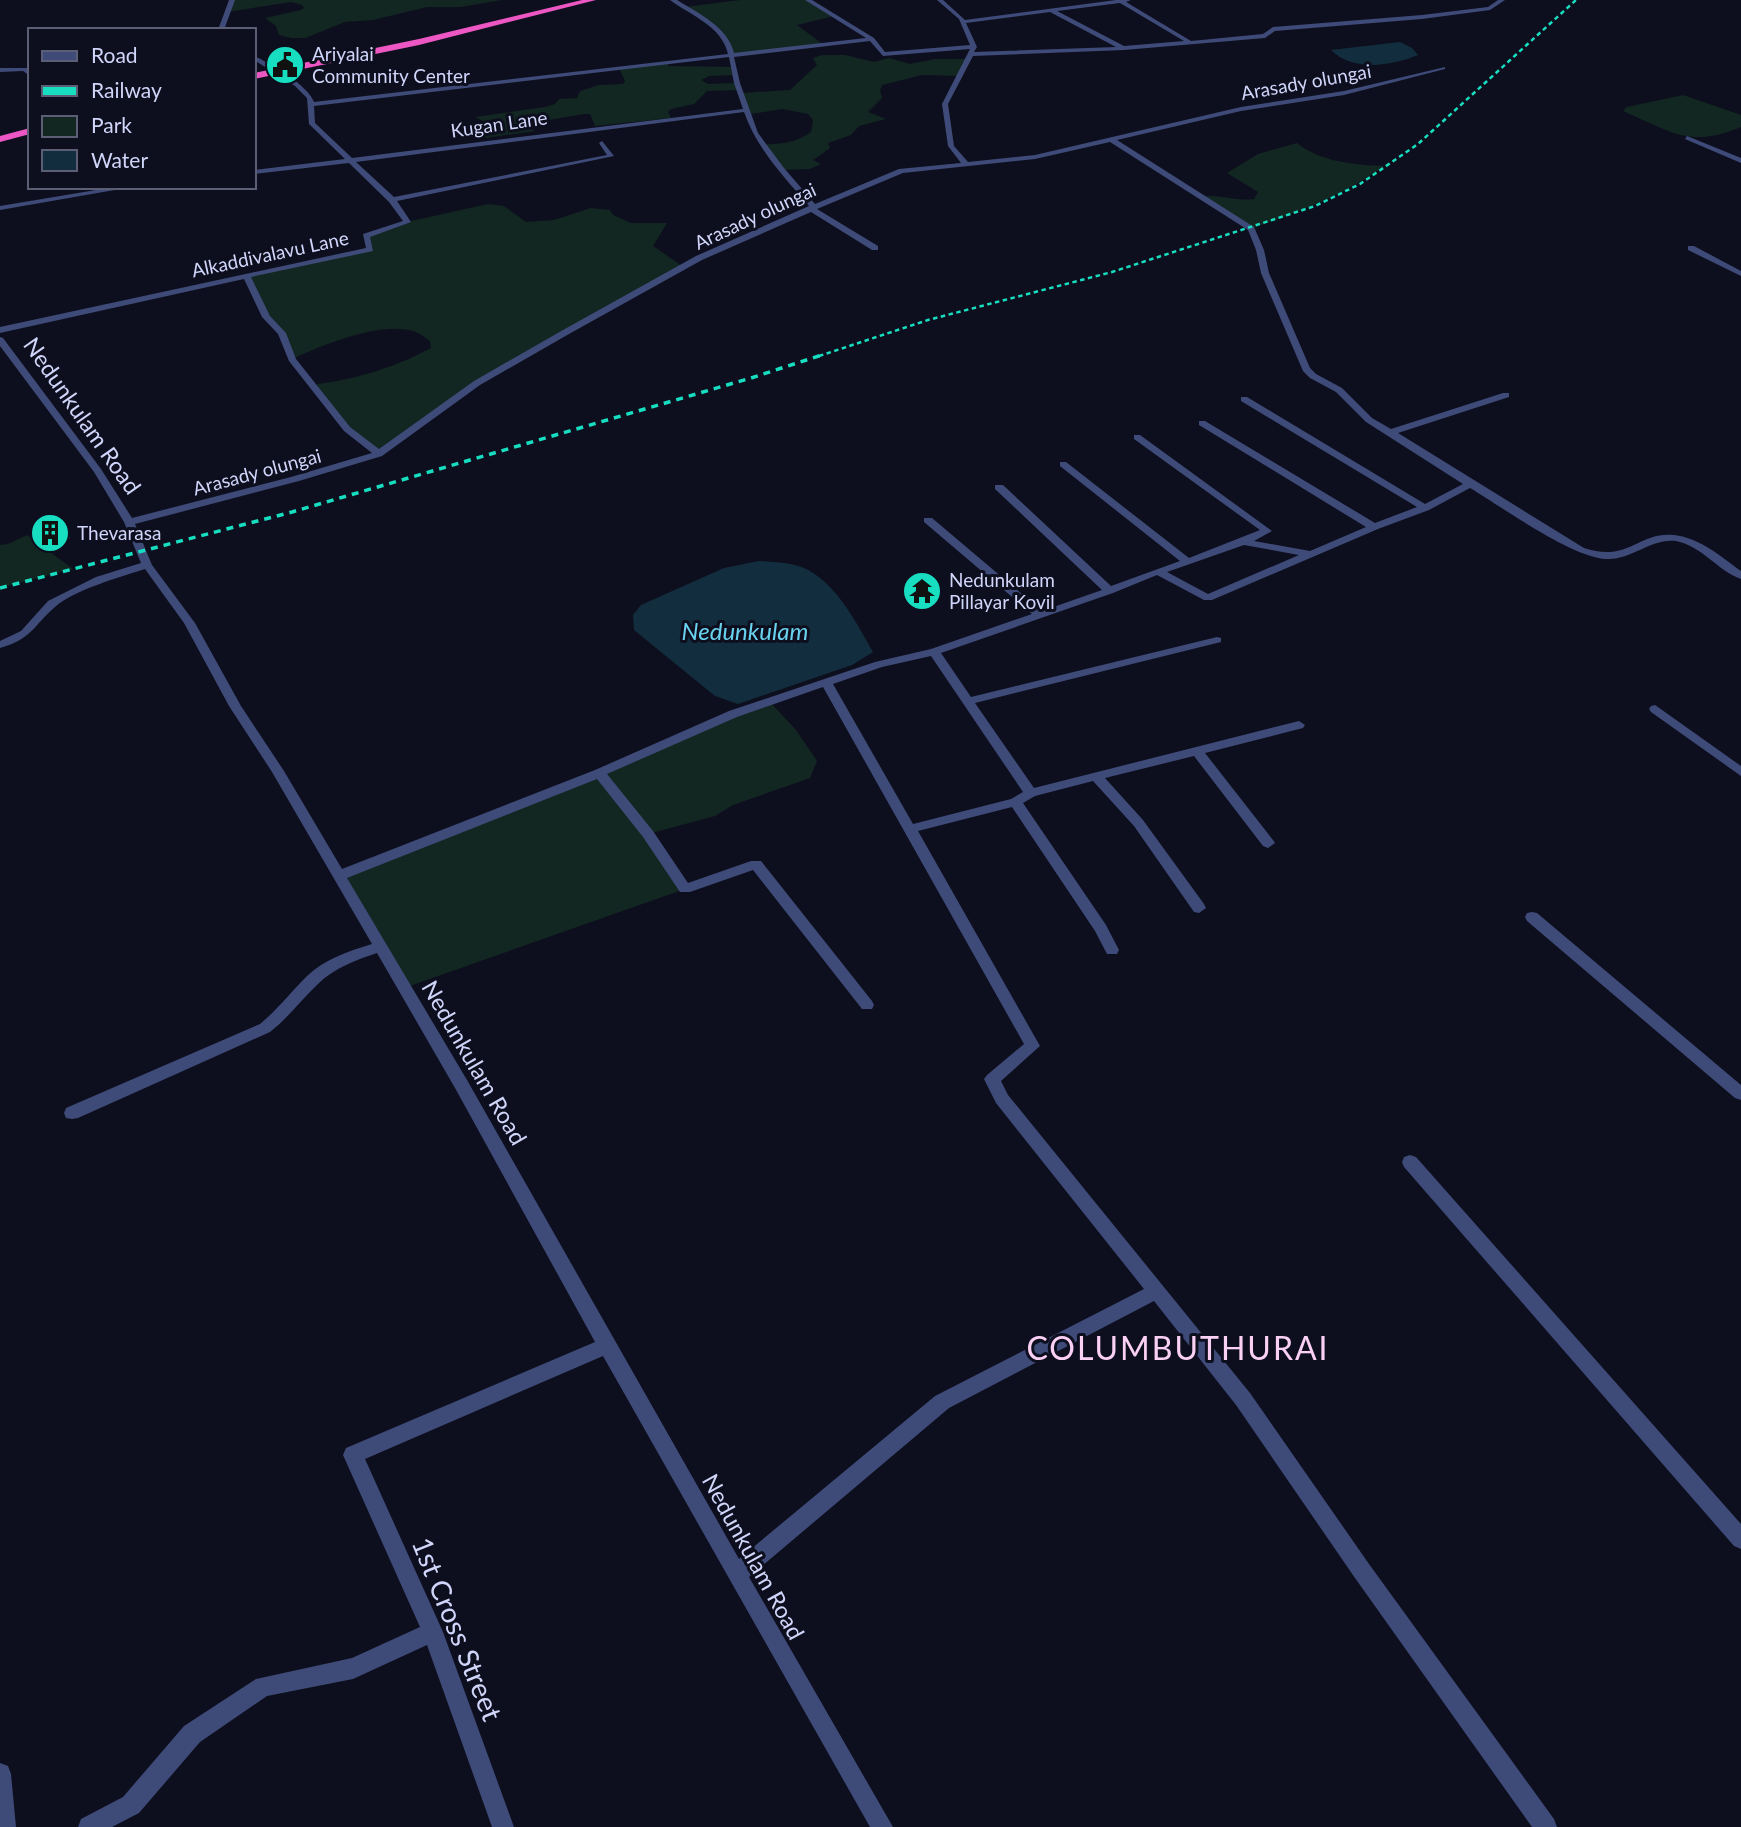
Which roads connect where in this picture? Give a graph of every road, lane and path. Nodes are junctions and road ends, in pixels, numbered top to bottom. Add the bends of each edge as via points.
1 (232, 0) edge
2 (592, 0) edge
3 (673, 0) edge
4 (808, 0) edge
5 (940, 0) edge
6 (1074, 0) edge
7 (1502, 0) edge
8 (1124, 1) edge
9 (1087, 6) junction
10 (1052, 11) junction
11 (963, 22) junction
12 (222, 28) edge
13 (872, 39) junction
14 (1191, 43) junction
15 (1124, 48) junction
16 (973, 50) junction
17 (731, 55) junction
18 (256, 59) edge
19 (1443, 68) dead end
20 (0, 69) edge
21 (272, 71) junction
22 (28, 72) edge
23 (256, 75) edge
24 (310, 104) junction
25 (748, 110) junction
26 (28, 132) edge
27 (1687, 138) dead end
28 (0, 139) edge
29 (1112, 140) junction
30 (602, 143) dead end
31 (352, 161) junction
32 (1741, 161) edge
33 (967, 164) junction
34 (256, 172) edge
35 (117, 189) edge
36 (392, 200) junction
37 (812, 207) junction
38 (0, 208) edge
39 (875, 248) dead end
40 (1691, 248) dead end
41 (1741, 274) edge
42 (247, 277) junction
43 (0, 330) edge
44 (0, 340) edge
45 (1506, 395) dead end
46 (1244, 399) dead end
47 (1202, 423) dead end
48 (1390, 432) junction
49 (1137, 437) dead end
50 (379, 454) junction
51 (1063, 464) dead end
52 (1470, 484) junction
53 (999, 487) dead end
54 (1425, 508) junction
55 (928, 520) dead end
56 (129, 522) junction
57 (1374, 527) junction
58 (1243, 542) junction
59 (1310, 554) junction
60 (1188, 562) junction
61 (147, 565) junction
62 (1158, 571) junction
63 (1741, 576) edge
64 (1109, 591) junction
65 (1040, 615) junction
66 (1217, 640) dead end
67 (0, 645) edge
68 (934, 652) junction
69 (827, 683) junction
70 (969, 701) junction
71 (1655, 709) dead end
72 (1299, 725) dead end
73 (1196, 750) junction
74 (1741, 772) edge
75 (599, 773) junction
76 (1096, 777) junction
77 (1031, 793) junction
78 (1015, 802) junction
79 (910, 830) junction
80 (1268, 843) dead end
81 (340, 876) junction
82 (1199, 908) dead end
83 (1532, 917) dead end
84 (380, 947) junction
85 (1112, 950) dead end
86 (867, 1006) dead end
87 (1741, 1094) edge
88 (72, 1113) dead end
89 (1410, 1162) dead end
90 (1155, 1292) junction
91 (608, 1345) junction
92 (1741, 1539) edge
93 (737, 1574) junction
94 (433, 1632) junction
95 (0, 1774) edge
96 (5, 1827) edge
97 (89, 1827) edge
98 (503, 1827) edge
99 (882, 1827) edge
100 (1546, 1827) edge

1 - 12 street
2 - 21 highway via 419,42
3 - 17 street via 710,23 729,45
4 - 13 street
5 - 11 street
6 - 9 street
7 - 14 street via 1490,8 1296,26 1273,29 1265,36
8 - 9 street
8 - 14 street
9 - 10 street
10 - 11 street
10 - 15 street
11 - 16 street
13 - 16 street via 883,54
13 - 17 street
14 - 15 street
15 - 16 street
16 - 33 street via 944,104 951,145
17 - 24 street
17 - 25 street
18 - 21 street, Alkaddivalavu Lane
19 - 29 street, Arasady olungai
20 - 22 street
21 - 23 highway
21 - 24 street, Alkaddivalavu Lane via 297,85
24 - 31 street, Alkaddivalavu Lane via 312,124
25 - 31 street, Kugan Lane via 595,126
25 - 37 street via 755,133
26 - 28 highway
27 - 32 street
29 - 33 street, Arasady olungai via 1035,158
29 - 48 street via 1251,229 1306,369
30 - 36 street via 611,156
31 - 34 street, Kugan Lane
31 - 36 street, Alkaddivalavu Lane
33 - 37 street, Arasady olungai via 902,171
35 - 38 street
36 - 42 street, Alkaddivalavu Lane via 407,222 366,236 370,248
37 - 39 street
37 - 50 street, Arasady olungai via 699,258 566,332 477,383
40 - 41 street
42 - 43 street, Alkaddivalavu Lane
42 - 50 street via 299,368 347,429
44 - 56 street, Nedunkulam Road via 98,471
45 - 48 street
46 - 54 street
47 - 57 street
48 - 52 street
49 - 58 street via 1268,531
50 - 56 street, Arasady olungai
51 - 60 street
52 - 54 street
52 - 63 street via 1595,555 1616,556 1664,537 1676,538 1695,543
53 - 64 street
54 - 57 street
55 - 65 street
56 - 61 street, Nedunkulam Road
57 - 59 street
58 - 59 street
58 - 60 street
59 - 62 street via 1208,598
60 - 62 street
61 - 67 street via 100,579 52,603 25,633
61 - 81 street, Nedunkulam Road via 190,623 235,706
62 - 64 street
64 - 65 street
65 - 68 street
66 - 70 street
68 - 69 street via 879,664
68 - 70 street
69 - 75 street via 733,714
69 - 79 street
70 - 77 street
71 - 74 street
72 - 73 street
73 - 76 street
73 - 80 street
75 - 81 street
75 - 86 street via 685,889 756,864
76 - 77 street
76 - 82 street via 1145,831
77 - 78 street
78 - 79 street
78 - 85 street
79 - 90 street via 1032,1046 992,1079 1002,1099
81 - 84 street, Nedunkulam Road
83 - 87 street
84 - 88 street via 345,958 314,978 265,1028
84 - 91 street, Nedunkulam Road
89 - 92 street
90 - 93 street via 942,1402
90 - 100 street via 1243,1399
91 - 93 street, Nedunkulam Road
91 - 94 street, 1st Cross Street via 353,1455
93 - 99 street, Nedunkulam Road
94 - 97 street via 354,1668 263,1686 192,1734 131,1805
94 - 98 street, 1st Cross Street
95 - 96 street

